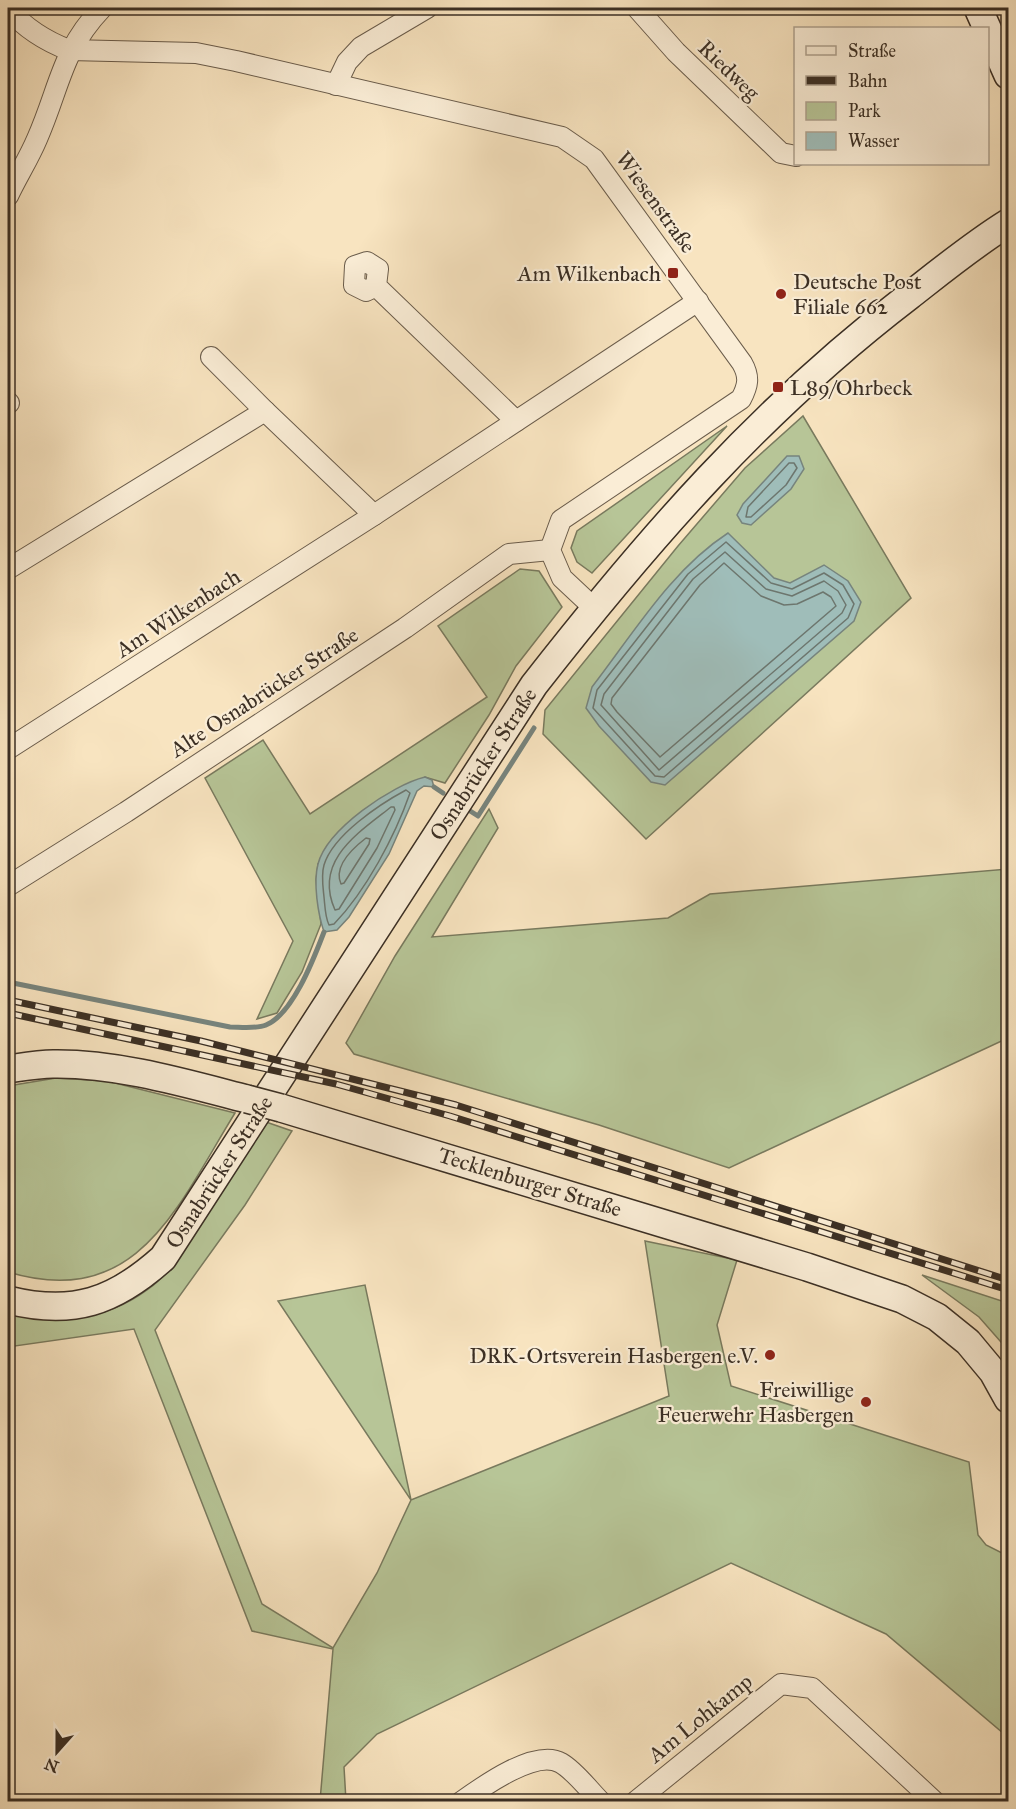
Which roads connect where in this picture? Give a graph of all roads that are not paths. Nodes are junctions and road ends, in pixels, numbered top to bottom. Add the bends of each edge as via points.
1 (102, 8) edge
2 (427, 8) edge
3 (637, 8) edge
4 (978, 8) edge
5 (8, 9) edge
6 (987, 27) edge
7 (989, 33) edge
8 (69, 50) junction
9 (1008, 75) edge
10 (336, 85) junction
11 (794, 156) edge
12 (8, 196) edge
13 (1008, 224) edge
14 (376, 286) dead end
15 (698, 301) junction
16 (211, 357) dead end
17 (265, 411) junction
18 (516, 421) junction
19 (374, 515) junction
20 (550, 550) junction
21 (8, 569) edge
22 (594, 608) junction
23 (8, 748) edge
24 (8, 886) edge
25 (8, 1069) edge
26 (8, 1300) edge
27 (1008, 1399) edge
28 (461, 1802) edge
29 (601, 1802) edge
30 (635, 1802) edge
31 (935, 1802) edge

1 - 8 street via 82,28
2 - 10 street via 361,47 347,62
3 - 11 street, Riedweg via 676,52 781,153
4 - 6 main road
5 - 8 street, Wiesenstraße via 40,36
7 - 9 main road
8 - 10 street, Wiesenstraße via 196,53
8 - 12 street via 37,138
10 - 15 street, Wiesenstraße via 562,137 594,159
13 - 22 main road, Osnabrücker Straße via 859,333 787,398 669,518
14 - 18 street
15 - 18 street, Am Wilkenbach
15 - 20 street, Wiesenstraße via 747,372 748,386 741,399 561,520
16 - 17 street
17 - 19 street
17 - 21 street
18 - 19 street, Am Wilkenbach
19 - 23 street, Am Wilkenbach
20 - 22 street via 562,578
20 - 24 street, Alte Osnabrücker Straße via 509,554 396,634
22 - 26 main road, Osnabrücker Straße via 534,685 163,1258 137,1281 105,1299 70,1307
25 - 27 main road, Tecklenburger Straße, bridge via 80,1064 281,1108 807,1267 902,1299 937,1317 968,1342 993,1372
28 - 29 street via 540,1758 560,1762
30 - 31 street, Am Lohkamp via 781,1684 812,1688

